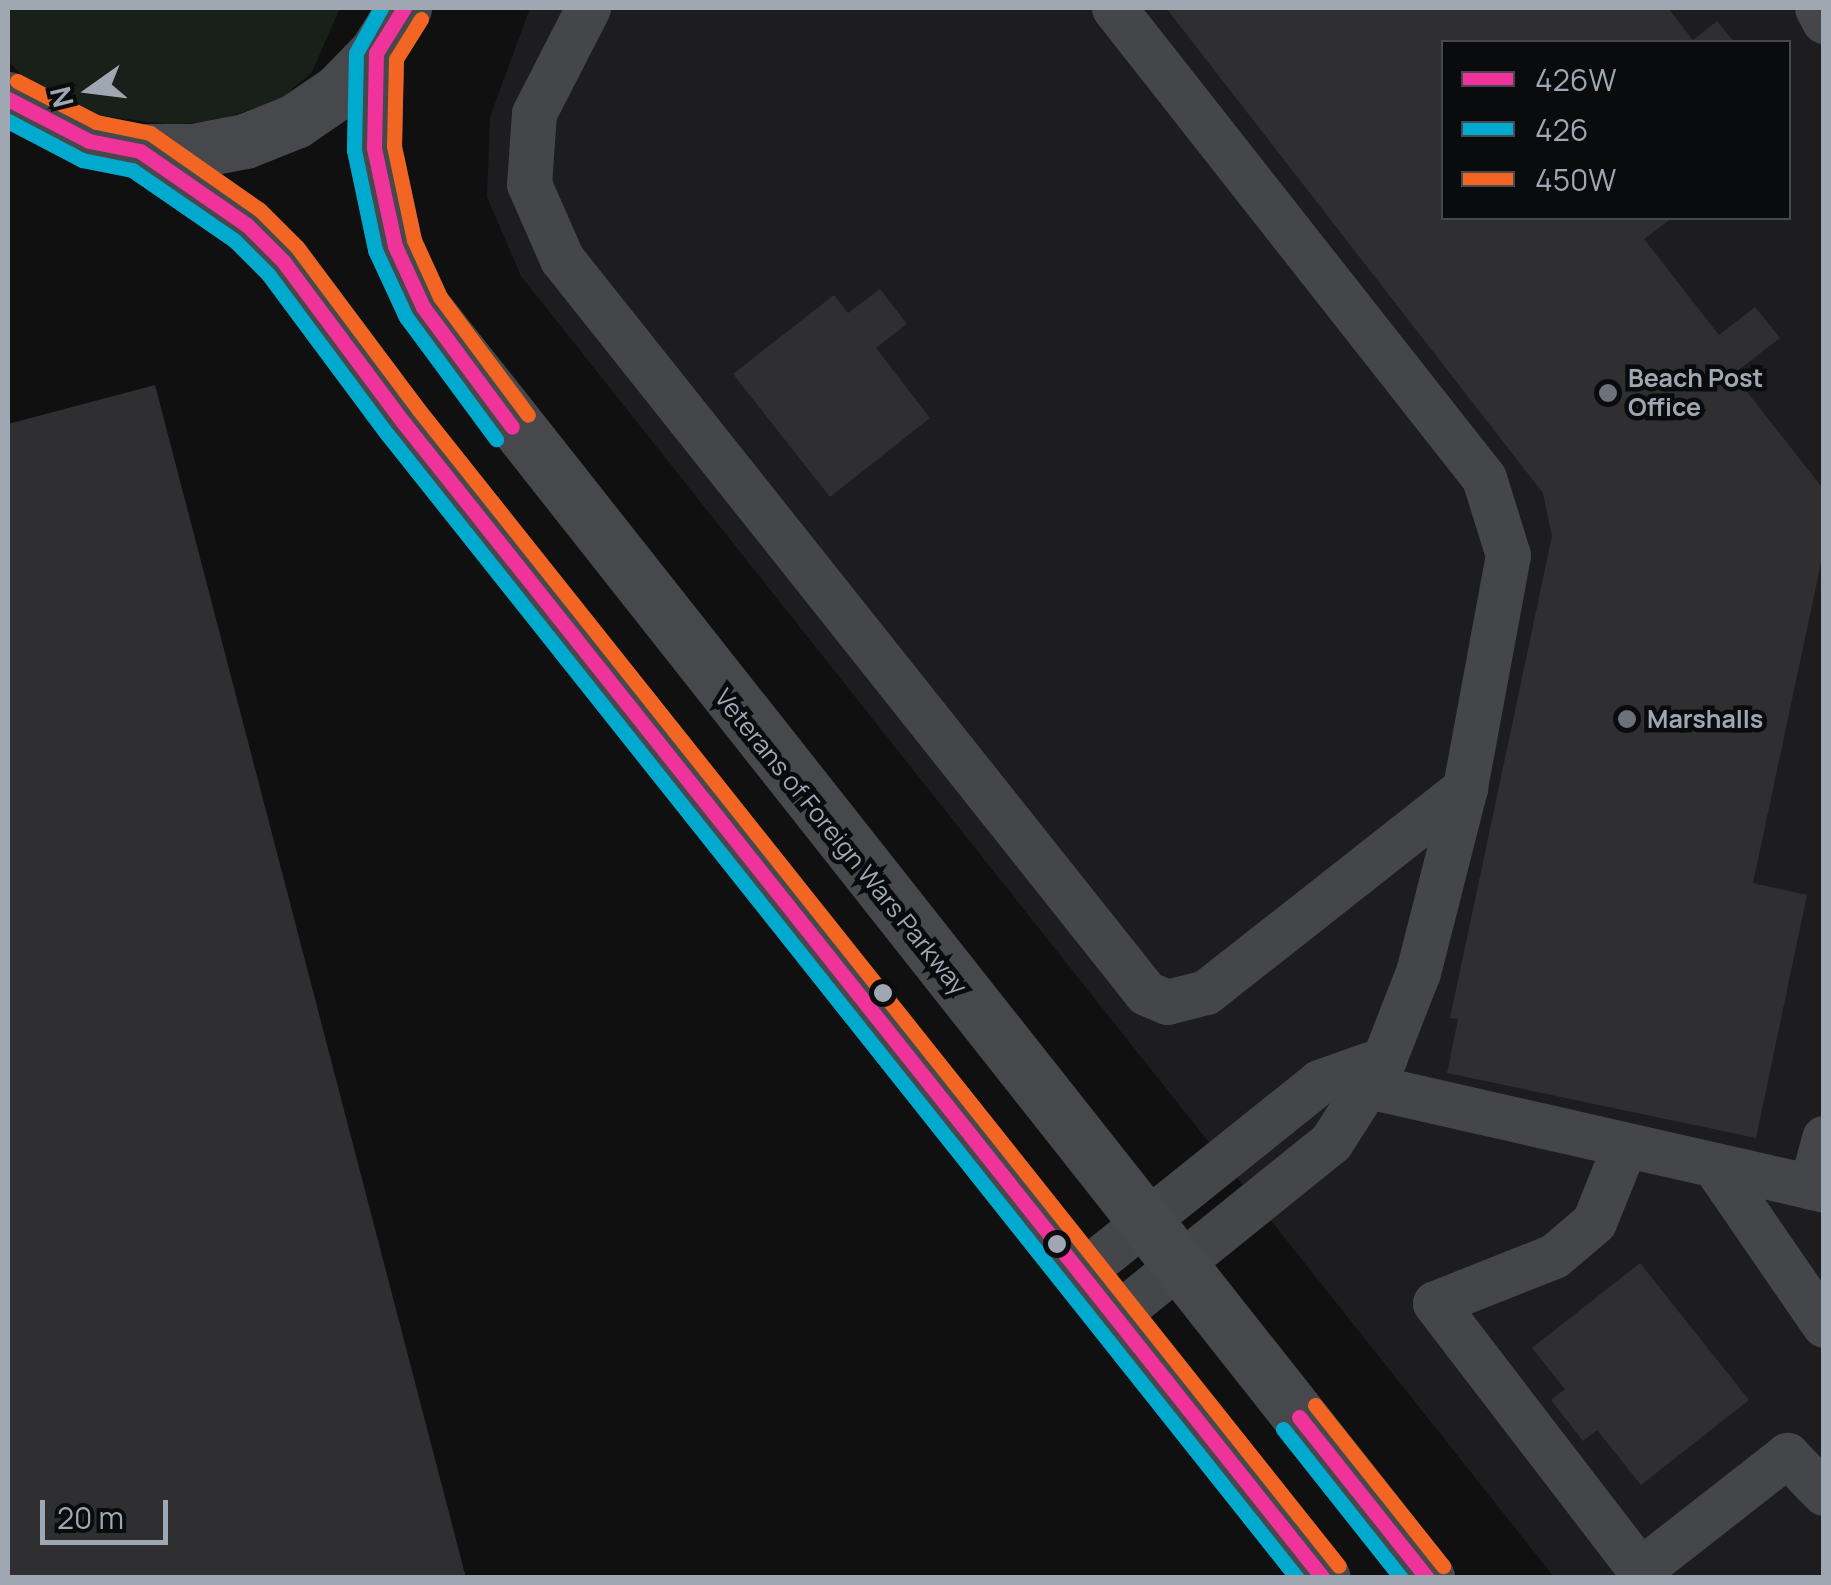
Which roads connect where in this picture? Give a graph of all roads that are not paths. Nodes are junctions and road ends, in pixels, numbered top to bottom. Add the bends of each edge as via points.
1 (404, 8) edge
2 (588, 8) edge
3 (1114, 8) edge
4 (1816, 8) edge
5 (1824, 21) edge
6 (376, 54) junction
7 (8, 99) edge
8 (140, 151) junction
9 (1464, 788) junction
10 (1376, 1072) junction
11 (1824, 1138) edge
12 (1625, 1144) junction
13 (1714, 1165) junction
14 (1817, 1188) edge
15 (1144, 1222) junction
16 (1178, 1265) junction
17 (1082, 1273) junction
18 (1116, 1316) junction
19 (1824, 1325) edge
20 (1824, 1493) edge
21 (1644, 1574) edge
22 (1323, 1578) edge
23 (1427, 1578) edge

1 - 6 highway
2 - 9 lane via 534,113 530,184 562,258 1146,993 1167,1002 1206,992
3 - 9 lane via 1484,478 1508,555
4 - 5 lane
6 - 8 highway via 339,91 294,121 193,152
6 - 15 highway, Veterans of Foreign Wars Parkway via 374,148 395,246 423,307
7 - 8 highway via 89,140
8 - 17 highway via 247,225 283,261 403,422
9 - 10 lane via 1418,972
10 - 12 lane
10 - 15 lane via 1318,1082
10 - 16 lane via 1331,1142
11 - 14 lane
12 - 13 lane
12 - 21 lane via 1594,1222 1554,1256 1435,1303
13 - 14 lane
13 - 19 lane
15 - 16 highway, Veterans of Foreign Wars Parkway
15 - 17 lane
16 - 18 lane
16 - 23 highway, Veterans of Foreign Wars Parkway
17 - 18 highway
18 - 22 highway
20 - 21 lane via 1786,1455

